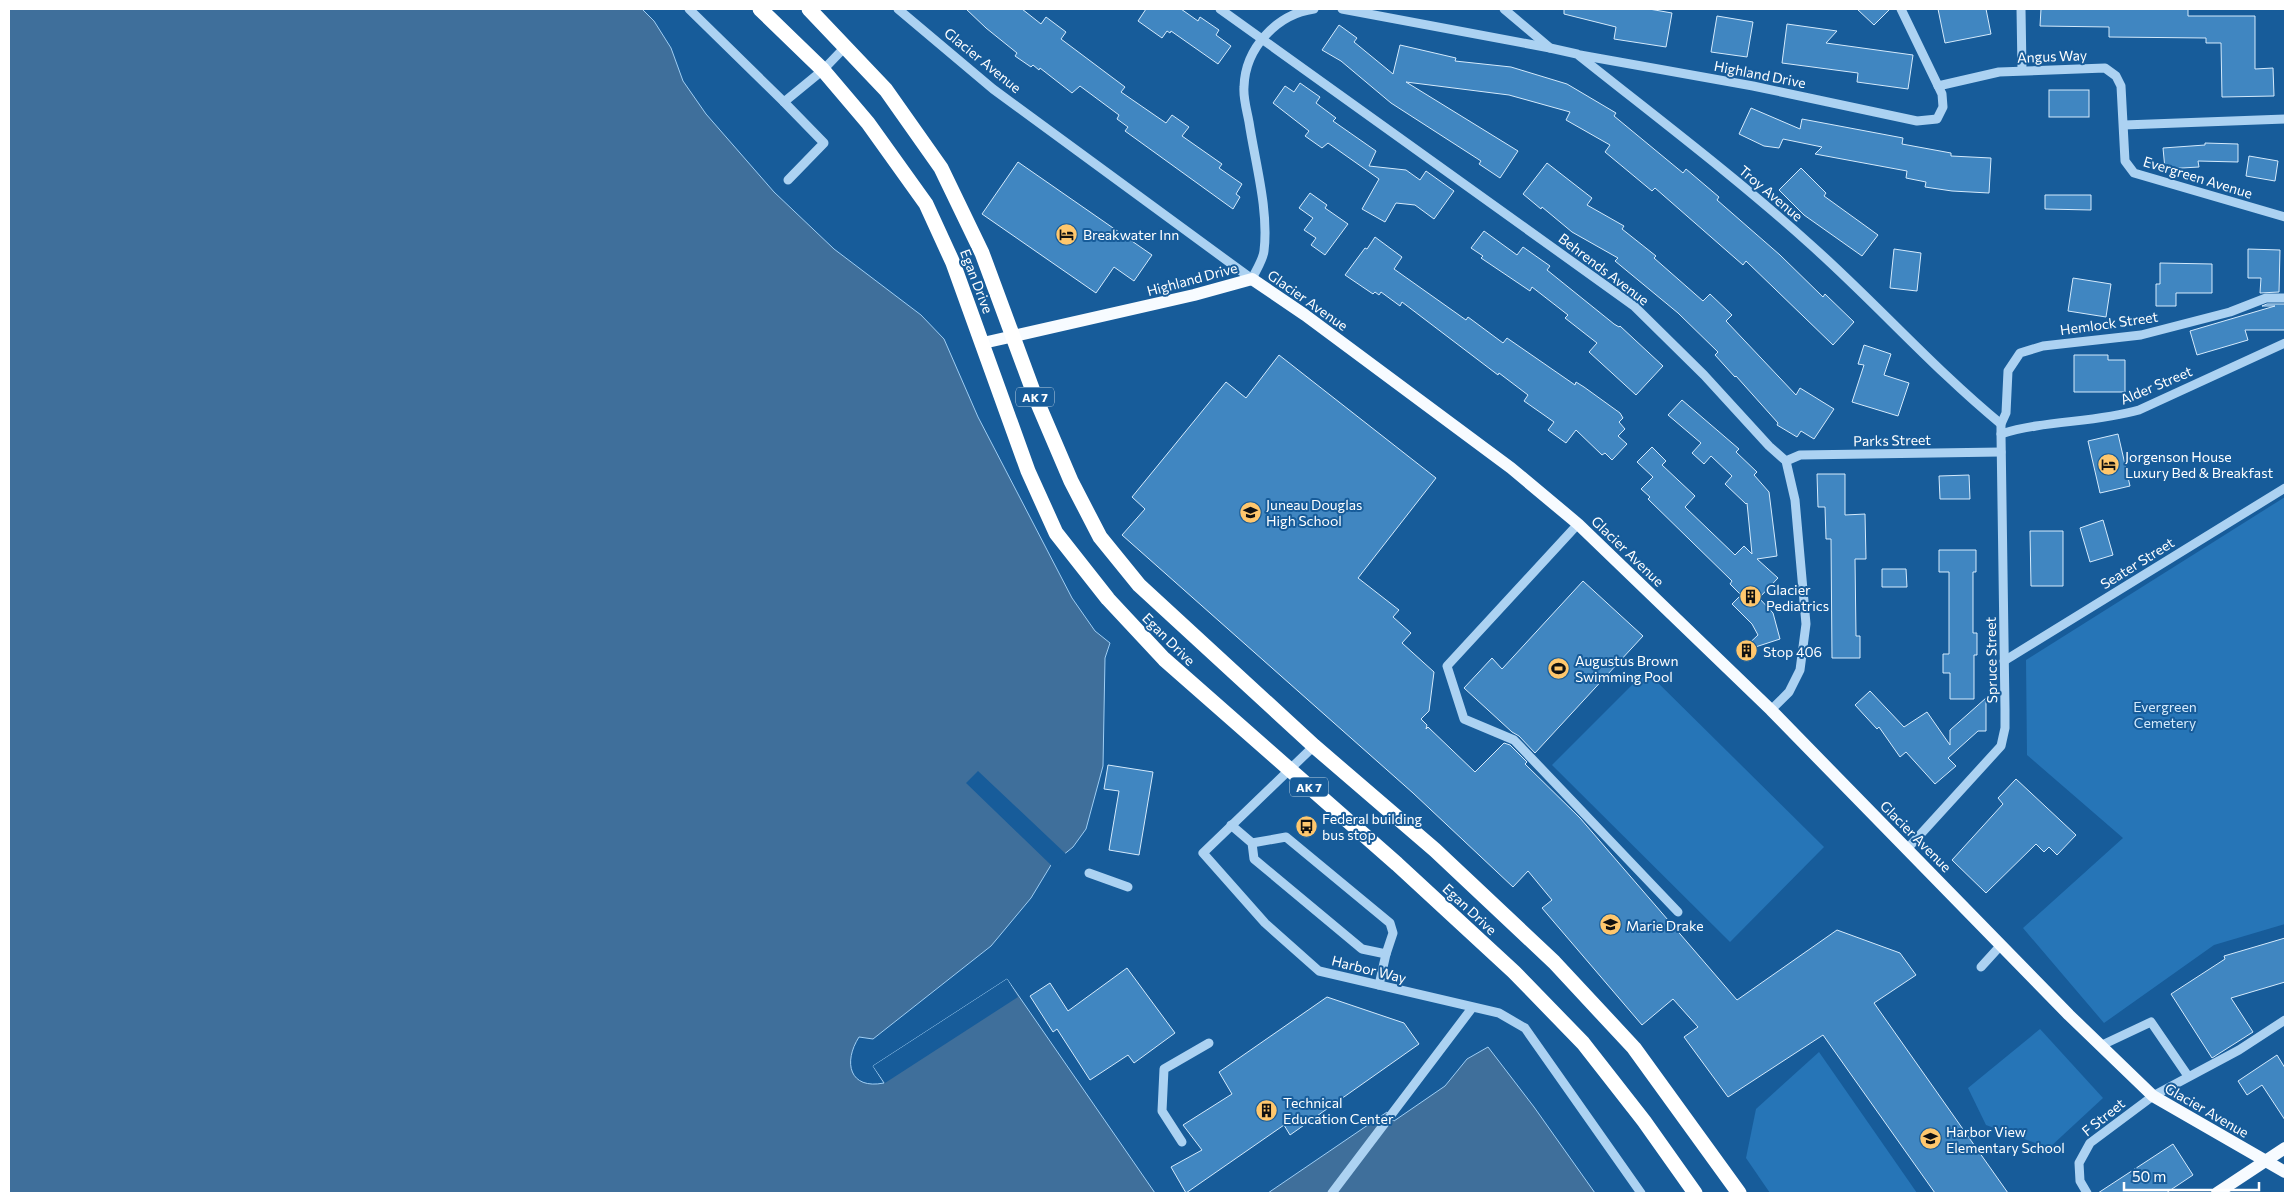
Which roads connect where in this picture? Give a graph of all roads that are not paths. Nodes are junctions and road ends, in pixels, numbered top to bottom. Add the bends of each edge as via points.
1 (689, 9) edge
2 (760, 9) edge
3 (809, 9) edge
4 (898, 9) edge
5 (1220, 9) edge
6 (1314, 9) edge
7 (1342, 9) edge
8 (1504, 9) edge
9 (1901, 9) edge
10 (2021, 9) edge
11 (1262, 39) junction
12 (846, 46) junction
13 (1550, 48) junction
14 (1577, 54) junction
15 (823, 70) junction
16 (2022, 70) junction
17 (1938, 86) junction
18 (784, 102) junction
19 (2285, 119) edge
20 (2124, 125) junction
21 (788, 180) dead end
22 (2285, 217) edge
23 (1252, 279) junction
24 (2285, 298) edge
25 (1012, 338) junction
26 (983, 343) junction
27 (2285, 344) edge
28 (2002, 424) junction
29 (2001, 434) junction
30 (2001, 452) junction
31 (1786, 461) junction
32 (2285, 488) edge
33 (1578, 524) junction
34 (2004, 661) junction
35 (1771, 710) junction
36 (1314, 746) junction
37 (1289, 769) junction
38 (1232, 825) junction
39 (1252, 843) junction
40 (1908, 848) junction
41 (1089, 873) dead end
42 (1128, 887) dead end
43 (1678, 912) dead end
44 (2001, 945) junction
45 (1386, 954) junction
46 (1981, 967) dead end
47 (1379, 985) junction
48 (1472, 1008) junction
49 (2285, 1020) edge
50 (1209, 1043) dead end
51 (2100, 1046) junction
52 (2188, 1076) junction
53 (2152, 1096) junction
54 (1182, 1142) dead end
55 (2285, 1148) edge
56 (2266, 1161) junction
57 (2285, 1172) edge
58 (1332, 1193) edge
59 (1641, 1193) edge
60 (1695, 1193) edge
61 (1739, 1193) edge
62 (2087, 1193) edge
63 (2217, 1193) edge

1 - 18 street
2 - 15 highway, Egan Drive / AK 7
3 - 12 highway, Egan Drive / AK 7
4 - 23 street, Glacier Avenue via 993,89
5 - 11 street, Behrends Avenue
6 - 11 street, Highland Drive via 1299,11 1277,23
7 - 13 street
8 - 13 street, Troy Avenue
9 - 17 street
10 - 16 street
11 - 23 street, Highland Drive via 1249,62 1244,87 1265,223 1264,253
11 - 31 street, Behrends Avenue via 1634,306
12 - 15 street
12 - 25 highway, Egan Drive / AK 7 via 886,90 940,168 982,253
13 - 14 street, Troy Avenue
14 - 17 street, Highland Drive via 1753,86 1917,121 1937,119 1943,107
14 - 28 street, Troy Avenue via 1811,244 1968,397
15 - 18 street
15 - 26 highway, Egan Drive / AK 7 via 868,123 926,204 953,263
16 - 17 street, Angus Way
16 - 20 street, Angus Way via 2105,68 2116,76 2121,86
18 - 21 street via 824,143
19 - 20 street
20 - 22 street, Evergreen Avenue via 2125,161 2134,173
23 - 25 main road, Highland Drive
23 - 33 main road, Glacier Avenue via 1511,468
24 - 28 street, Hemlock Street via 2266,298 2230,312 2141,335 2043,346 2020,353 2008,371 2006,413
25 - 26 main road, Highland Drive
25 - 36 highway, Egan Drive / AK 7 via 1071,481 1100,537 1139,585
26 - 37 highway, Egan Drive / AK 7 via 1028,471 1056,533 1108,599 1164,659
27 - 29 street, Alder Street via 2139,410
28 - 29 street, Hemlock Street
29 - 30 street, Spruce Street
30 - 31 street, Parks Street via 1800,455
30 - 34 street, Spruce Street
31 - 35 street via 1795,500 1806,624 1800,670 1789,692
32 - 34 street, Seater Street
33 - 35 main road, Glacier Avenue
33 - 43 street via 1447,666 1464,719 1514,740
34 - 40 street, Spruce Street via 2005,718 2001,746
35 - 40 main road, Glacier Avenue
36 - 37 street, Harbor Way
36 - 61 highway, Egan Drive / AK 7 via 1435,850 1554,962 1634,1048
37 - 38 street, Harbor Way
37 - 60 highway, Egan Drive / AK 7 via 1514,972 1583,1043
38 - 39 street
38 - 47 street, Harbor Way via 1203,852 1264,923 1319,971
39 - 45 street via 1254,858 1362,949
39 - 45 street via 1286,837 1353,892 1390,923 1393,933
40 - 44 main road, Glacier Avenue
41 - 42 street
44 - 46 street
44 - 51 main road, Glacier Avenue
45 - 47 street
47 - 48 street, Harbor Way
48 - 58 street
48 - 59 street, Harbor Way via 1498,1013 1525,1028
49 - 52 street, F Street via 2239,1050
50 - 54 street via 1164,1069 1162,1111
51 - 52 street via 2151,1022
51 - 53 main road, Glacier Avenue
52 - 53 street, F Street
53 - 56 main road, Glacier Avenue
53 - 62 street, F Street via 2090,1143 2079,1163 2080,1181
55 - 56 main road
56 - 57 main road, Glacier Avenue
56 - 63 main road

